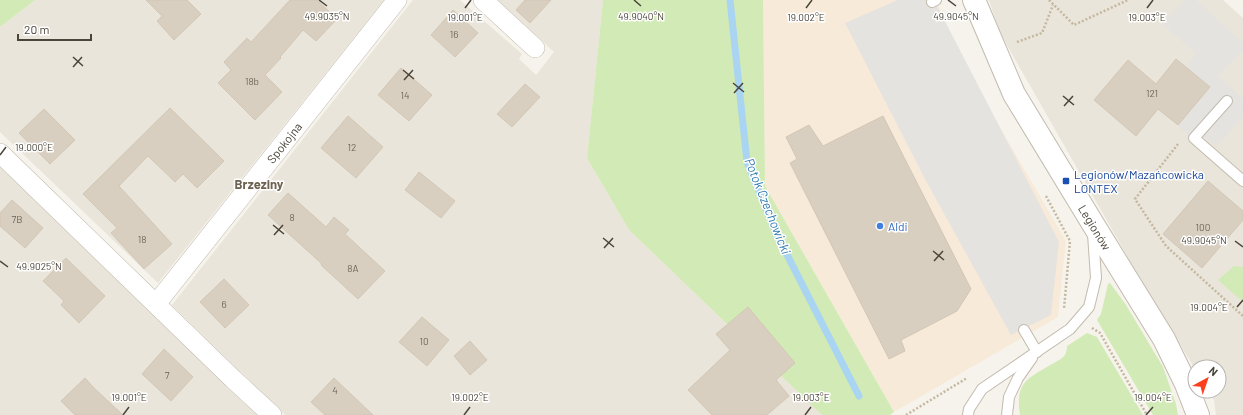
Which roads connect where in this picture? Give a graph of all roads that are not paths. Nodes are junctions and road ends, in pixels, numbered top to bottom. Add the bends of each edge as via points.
1 (397, 0) edge
2 (483, 0) edge
3 (974, 0) edge
4 (535, 48) dead end
5 (1227, 101) dead end
6 (0, 153) edge
7 (1243, 181) edge
8 (1092, 224) junction
9 (156, 304) junction
10 (1024, 330) dead end
11 (1037, 352) junction
12 (1196, 414) edge
13 (272, 415) edge
14 (968, 415) edge
15 (1007, 415) edge

1 - 9 street, Spokojna
2 - 4 street
3 - 8 street, Legionów via 1014,94
5 - 7 lane via 1194,138
6 - 9 street
8 - 11 lane via 1096,278 1089,307 1070,329
8 - 12 street, Legionów via 1164,339 1186,384
9 - 13 street
10 - 11 lane
11 - 14 lane via 982,389
11 - 15 lane via 1018,378 1009,397

